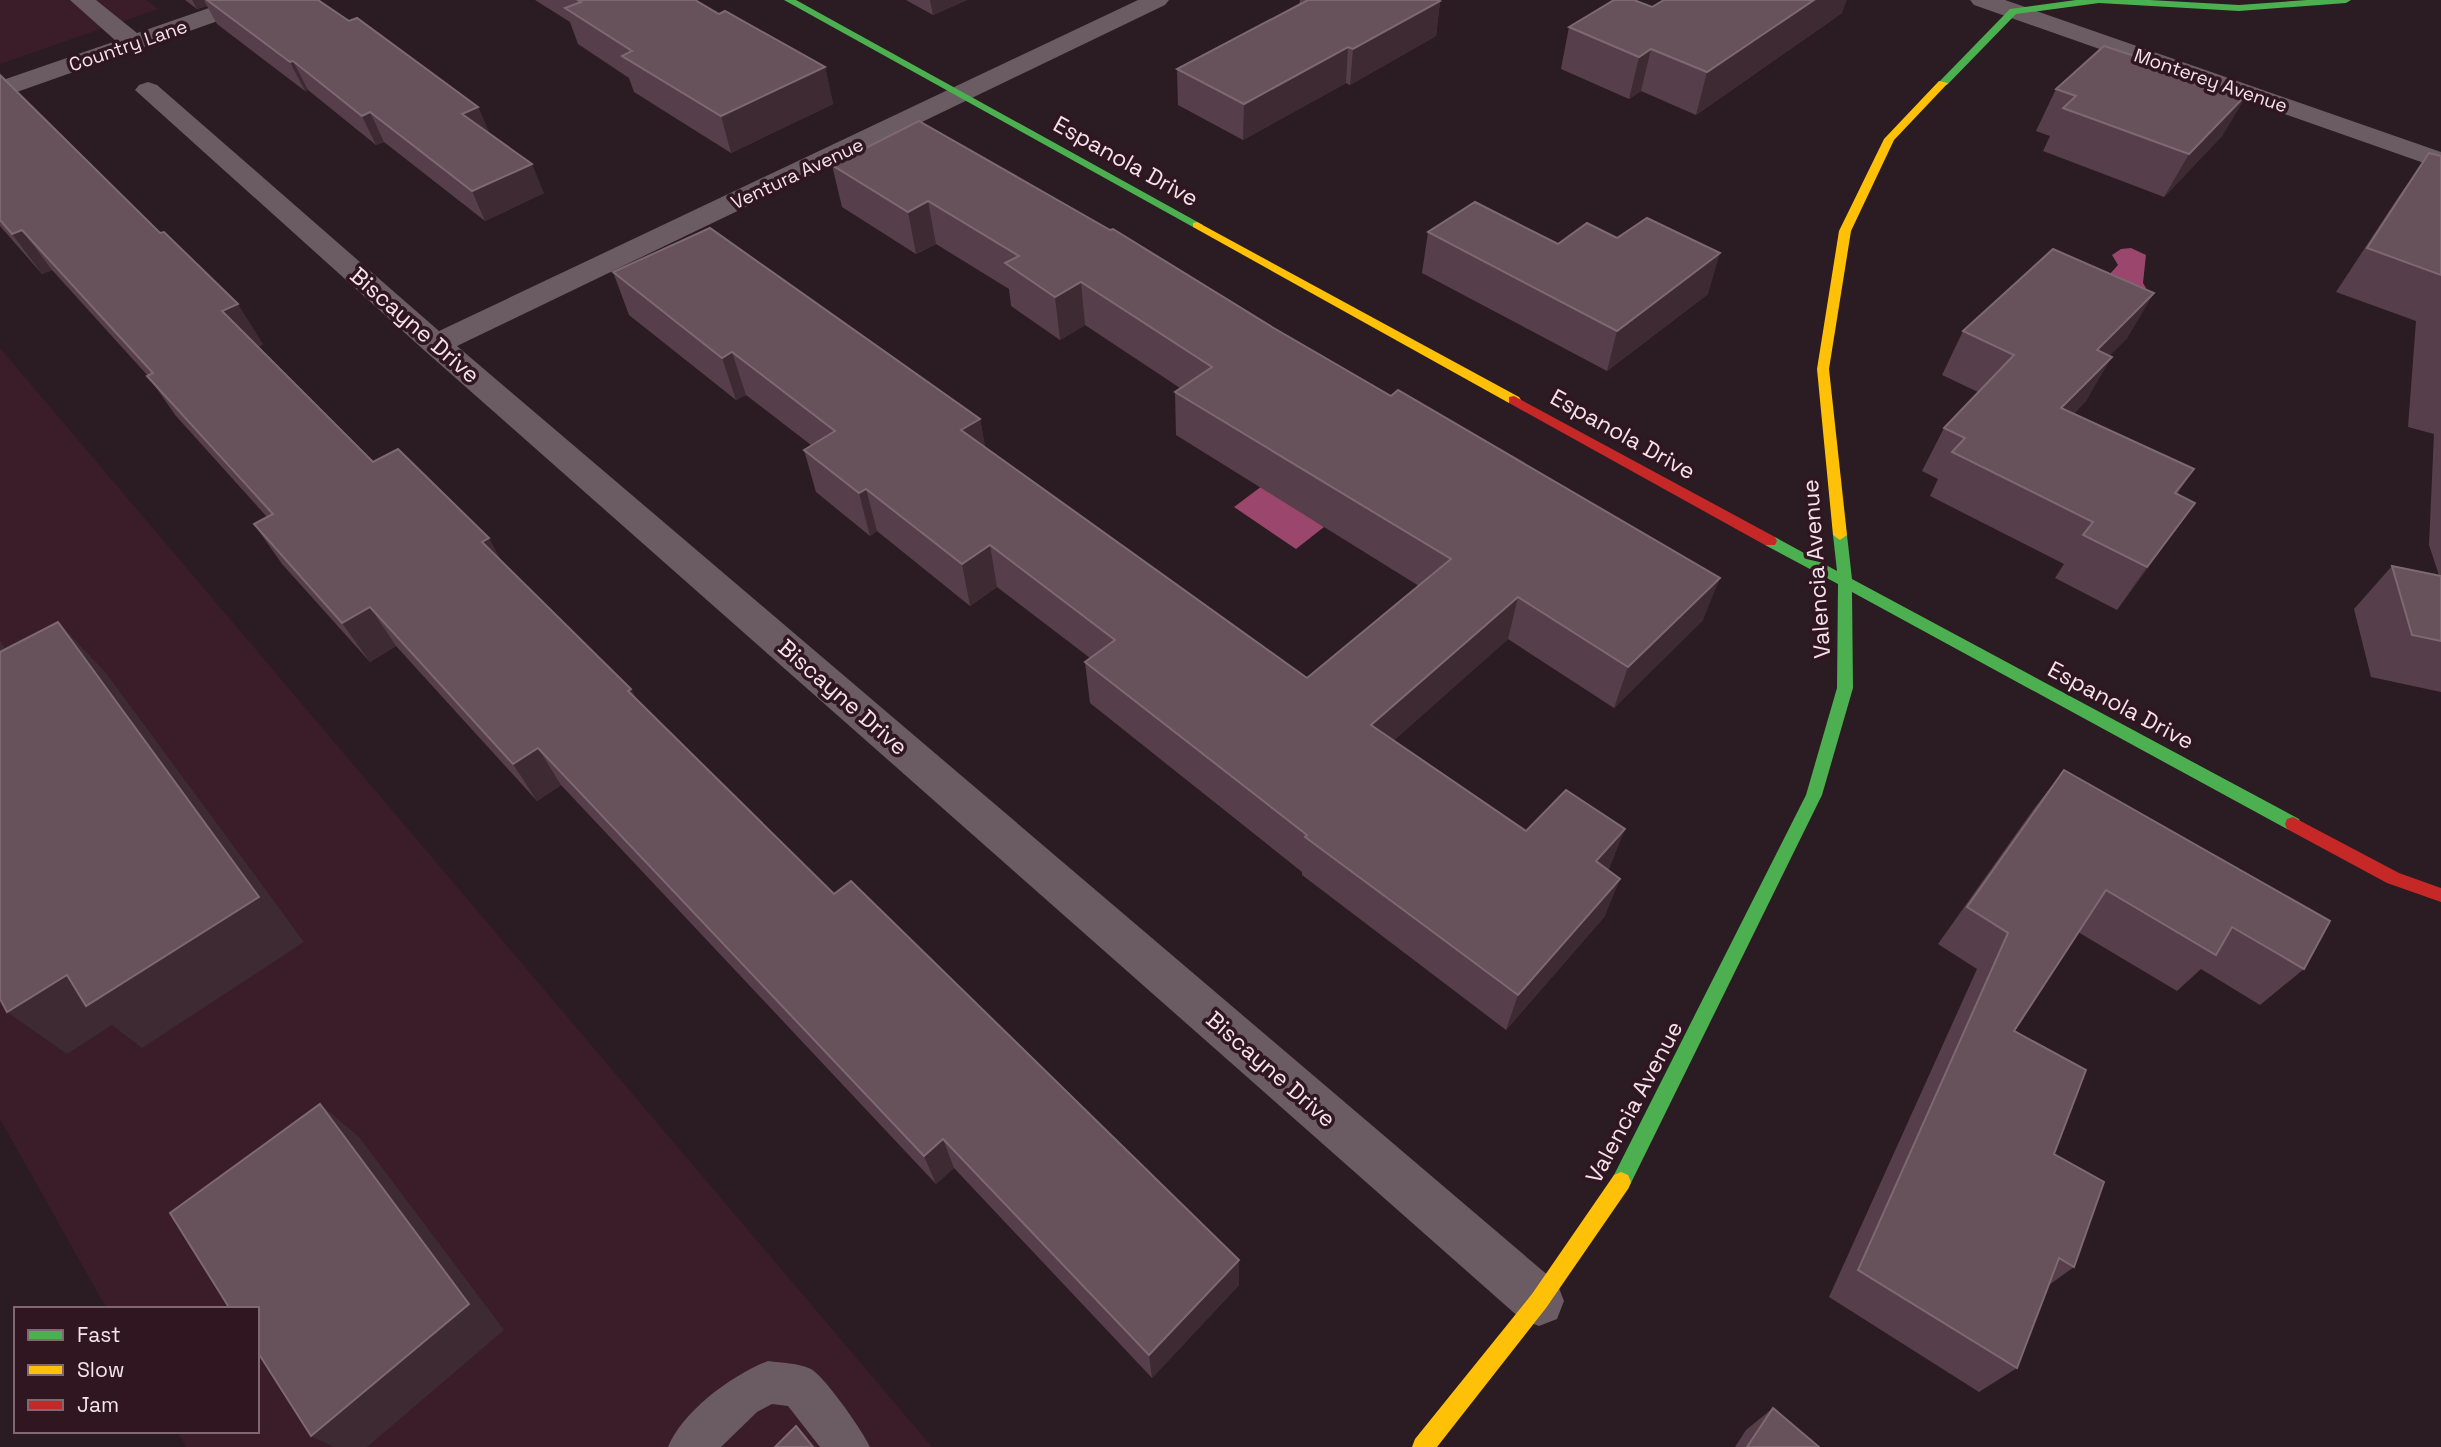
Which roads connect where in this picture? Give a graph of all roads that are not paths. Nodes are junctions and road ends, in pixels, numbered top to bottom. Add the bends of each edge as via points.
1 (82, 0) edge
2 (255, 0) edge
3 (789, 0) edge
4 (1157, 0) edge
5 (1982, 0) edge
6 (2346, 0) edge
7 (2013, 11) junction
8 (134, 43) junction
9 (0, 90) edge
10 (148, 90) dead end
11 (961, 96) junction
12 (2441, 161) edge
13 (436, 344) junction
14 (1845, 582) junction
15 (2441, 895) edge
16 (1539, 1301) junction
17 (690, 1447) edge
18 (848, 1447) edge
19 (1423, 1447) edge

1 - 8 street
2 - 8 street, Country Lane
3 - 11 street, Espanola Drive
4 - 11 street, Ventura Avenue
5 - 7 street, Monterey Avenue
6 - 7 street via 2239,8 2099,0
7 - 12 street, Monterey Avenue
7 - 14 street, Valencia Avenue via 1889,139 1845,231 1823,369
8 - 9 street, Country Lane
10 - 13 street, Biscayne Drive
11 - 13 street, Ventura Avenue
11 - 14 street, Espanola Drive
13 - 16 street, Biscayne Drive
14 - 15 street, Espanola Drive via 2393,877
14 - 16 street, Valencia Avenue via 1846,688 1814,795 1622,1180
16 - 19 street, Valencia Avenue
17 - 18 lane via 742,1397 768,1382 799,1386

